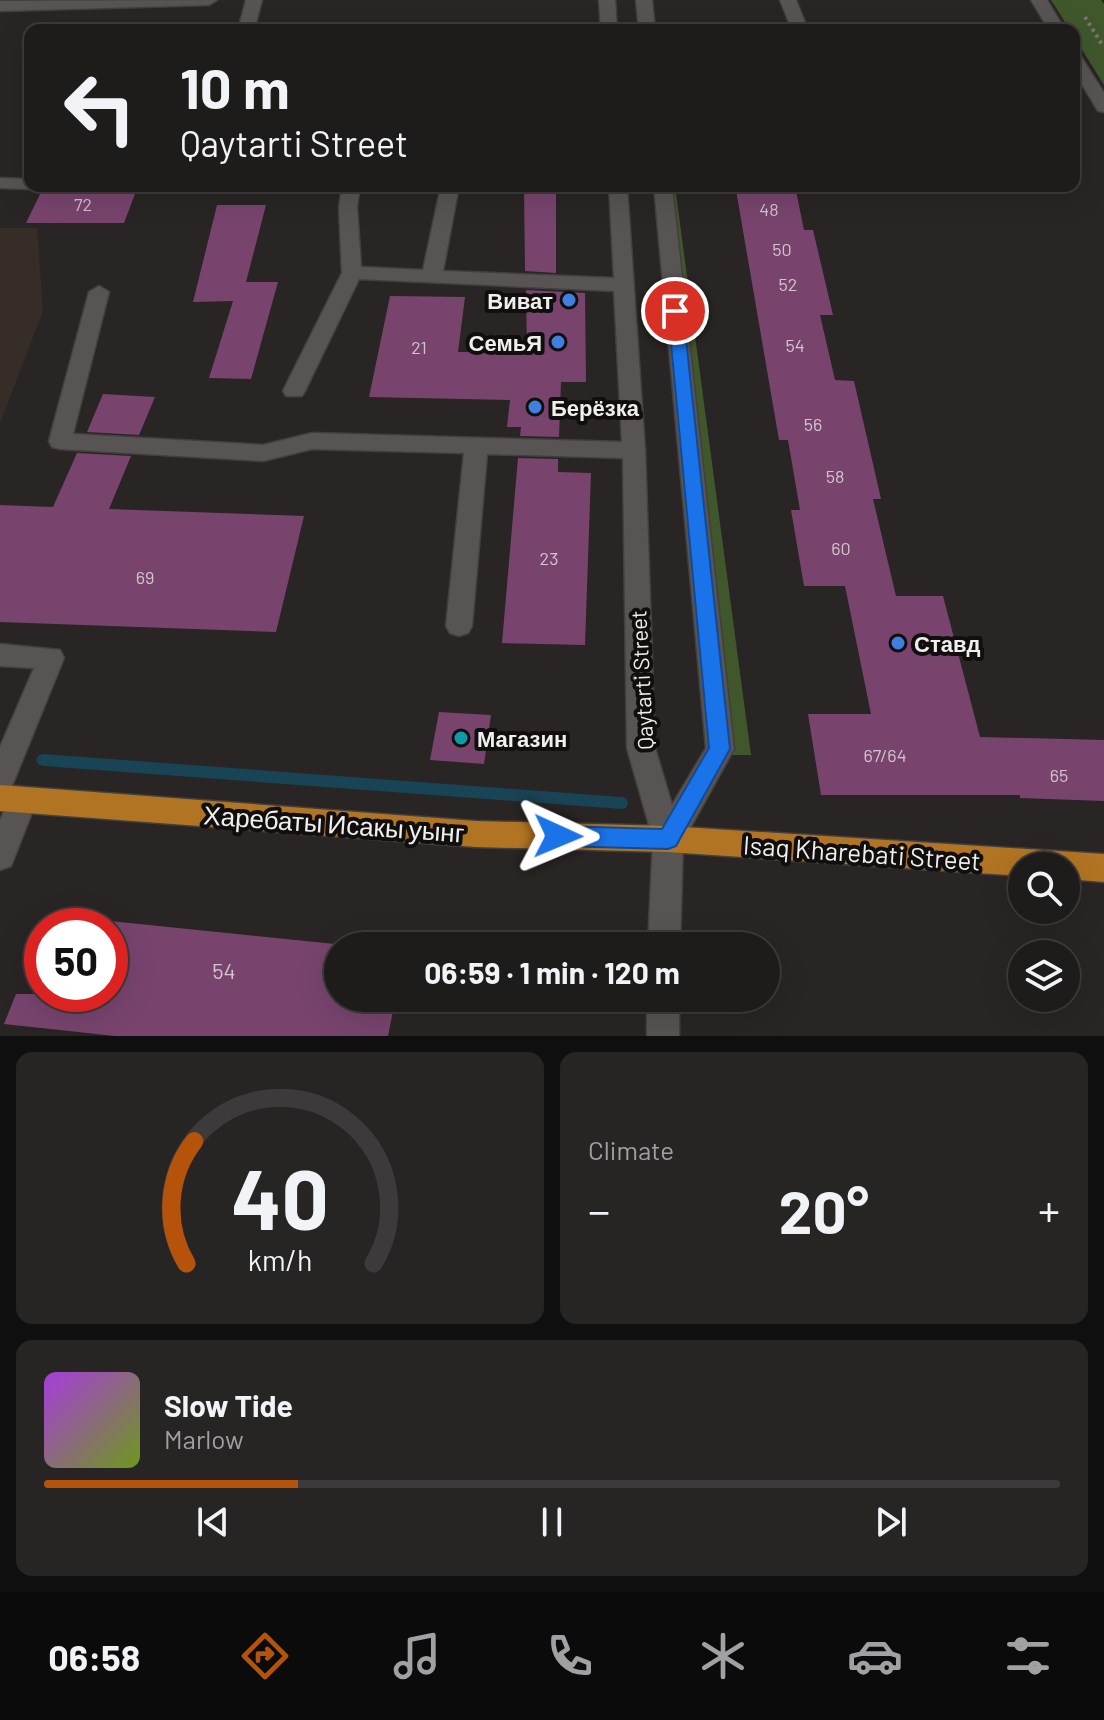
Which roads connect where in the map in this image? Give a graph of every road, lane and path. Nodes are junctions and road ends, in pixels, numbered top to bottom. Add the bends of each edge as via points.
1 (209, 0) edge
2 (254, 0) edge
3 (607, 0) edge
4 (644, 0) edge
5 (788, 0) edge
6 (1039, 0) edge
7 (69, 2) edge
8 (0, 6) edge
9 (1081, 12) dead end
10 (248, 24) edge
11 (609, 24) edge
12 (646, 24) edge
13 (798, 24) edge
14 (1053, 24) edge
15 (1104, 47) edge
16 (1080, 68) edge
17 (1104, 107) edge
18 (0, 183) edge
19 (24, 184) edge
20 (350, 192) edge
21 (449, 192) edge
22 (618, 192) edge
23 (664, 192) edge
24 (352, 273) junction
25 (432, 277) junction
26 (624, 285) junction
27 (99, 292) dead end
28 (294, 391) dead end
29 (476, 445) junction
30 (634, 450) junction
31 (459, 626) dead end
32 (0, 655) edge
33 (0, 781) edge
34 (11, 799) edge
35 (668, 839) junction
36 (0, 856) edge
37 (1104, 868) edge
38 (665, 932) edge
39 (663, 1012) edge
40 (663, 1036) edge

1 - 7 street
2 - 10 street
3 - 11 street
4 - 12 street
5 - 13 street
6 - 14 street
7 - 8 street
9 - 15 path
16 - 17 street
18 - 19 street
20 - 24 street
21 - 25 street
22 - 26 street, Qaytarti Street
23 - 35 street via 720,749
24 - 25 street
24 - 28 street
25 - 26 street
26 - 30 street, Qaytarti Street
27 - 29 street via 60,441 263,453 312,441
29 - 30 street
29 - 31 street
30 - 35 street, Qaytarti Street via 641,748
32 - 33 street via 51,658
34 - 35 main road, Харебаты Исакы уынг via 476,834
34 - 36 street
35 - 37 main road, Isaq Kharebati Street
35 - 38 street
39 - 40 street

